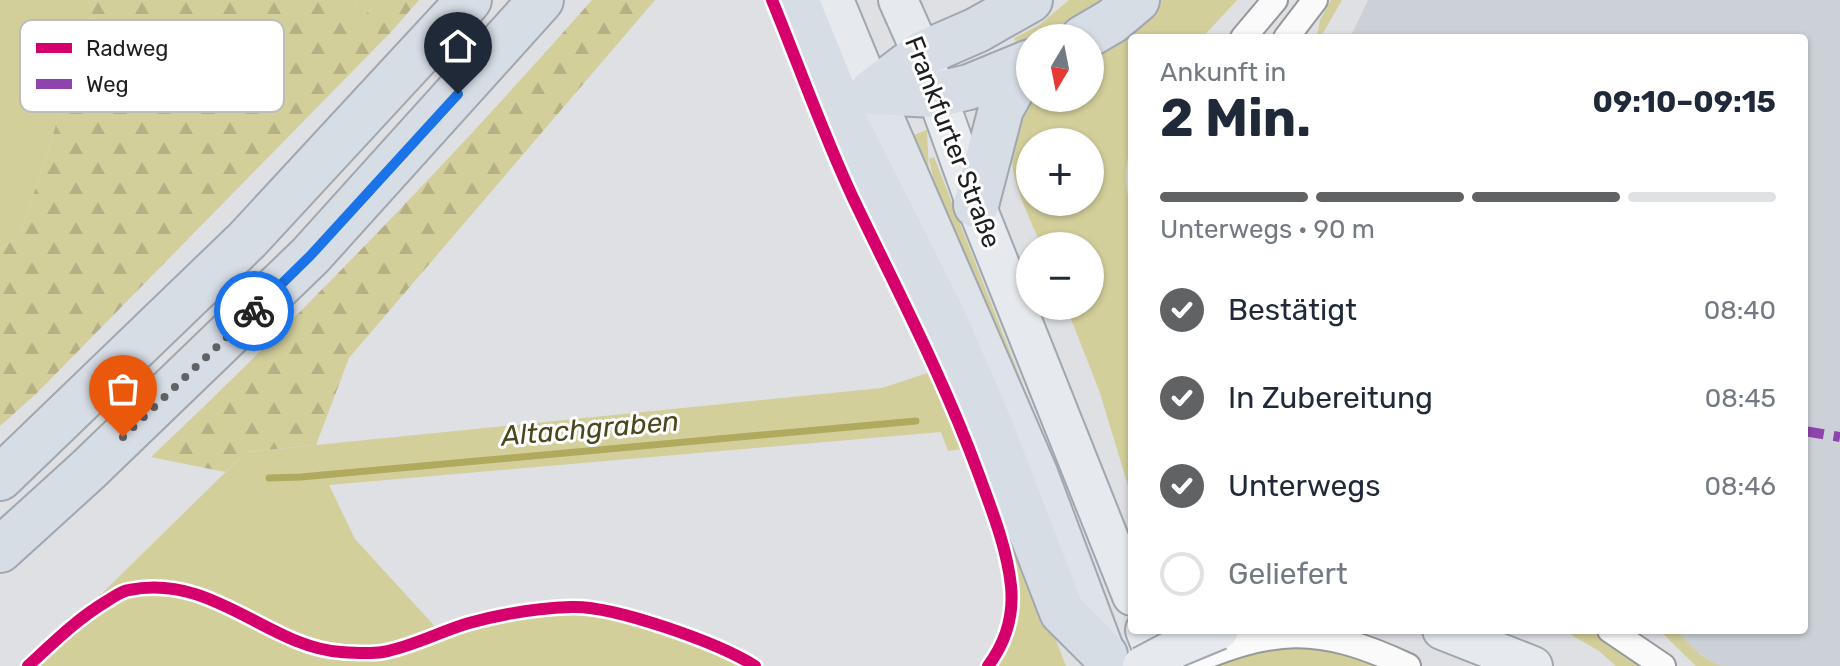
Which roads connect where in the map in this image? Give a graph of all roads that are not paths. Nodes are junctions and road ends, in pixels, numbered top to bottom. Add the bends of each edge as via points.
1 (469, 0) edge
2 (541, 0) edge
3 (796, 0) edge
4 (834, 0) edge
5 (898, 0) edge
6 (1030, 0) edge
7 (1137, 0) edge
8 (1275, 0) edge
9 (1315, 0) edge
10 (1104, 26) edge
11 (1246, 34) edge
12 (1289, 34) edge
13 (1016, 68) edge
14 (928, 74) junction
15 (1016, 83) edge
16 (872, 92) junction
17 (976, 205) junction
18 (0, 478) edge
19 (0, 550) edge
20 (1128, 586) edge
21 (1147, 634) edge
22 (1209, 634) edge
23 (1452, 634) edge
24 (1616, 634) edge
25 (1119, 662) edge
26 (1159, 666) edge
27 (1182, 666) edge
28 (1408, 666) edge
29 (1533, 666) edge
30 (1663, 666) edge

1 - 18 highway via 247,240
2 - 19 highway via 310,256
3 - 25 highway via 849,130 945,321 1062,612
4 - 16 main road, Frankfurter Straße
5 - 14 main road, Frankfurter Straße
6 - 14 highway via 977,30
7 - 10 highway
8 - 11 street
9 - 12 street
13 - 14 highway via 969,87
14 - 16 highway
14 - 17 main road, Frankfurter Straße
15 - 17 highway via 1001,109
16 - 25 highway, Frankfurter Straße
17 - 20 main road, Frankfurter Straße
21 - 26 main road
22 - 25 main road, bridge
23 - 29 main road
24 - 30 street
27 - 28 street via 1227,647 1293,634 1368,649

